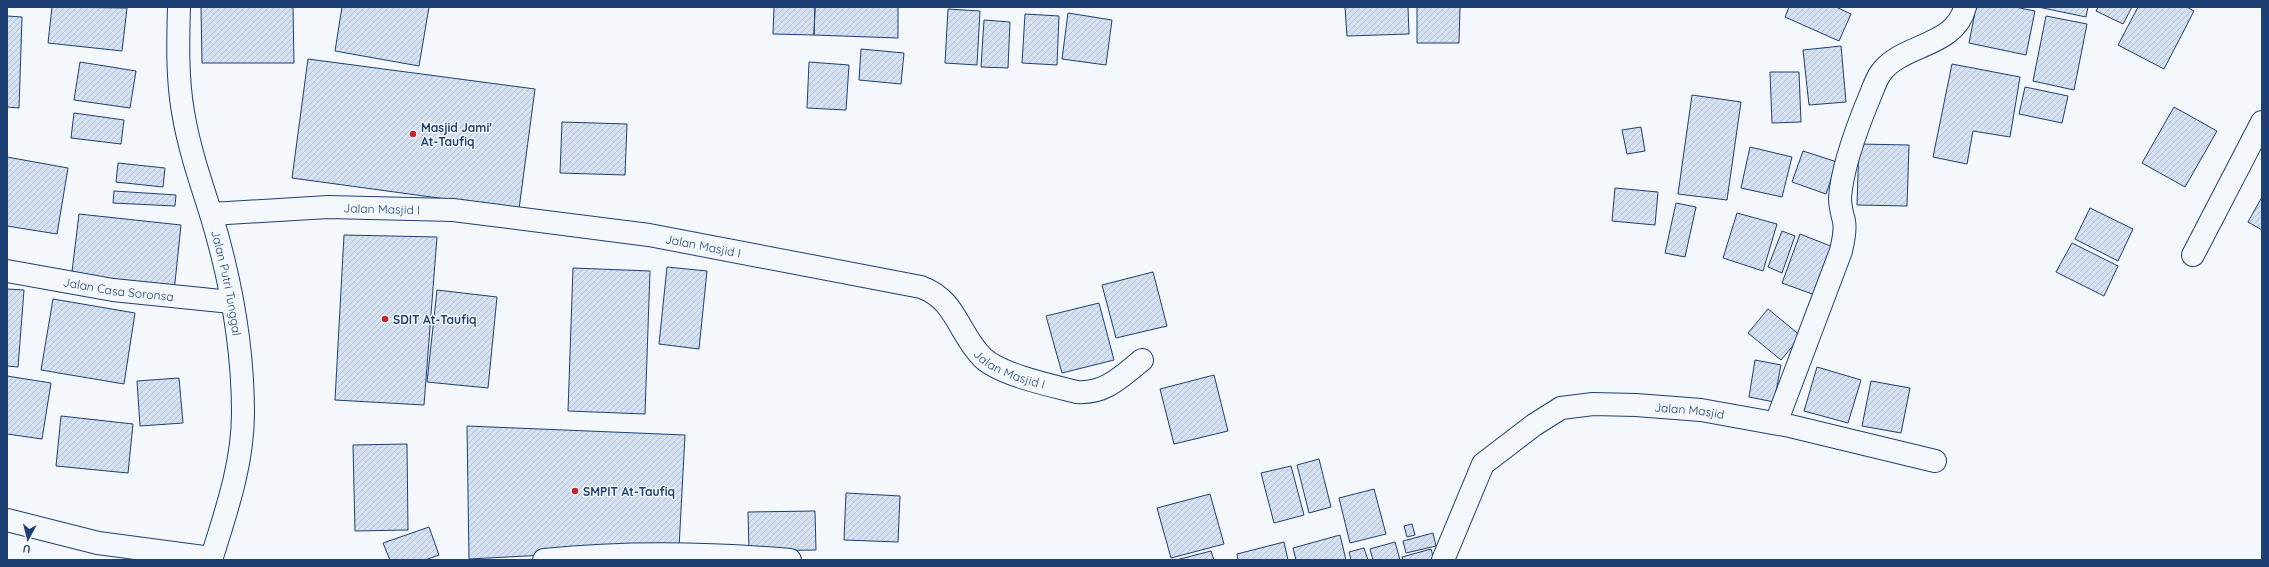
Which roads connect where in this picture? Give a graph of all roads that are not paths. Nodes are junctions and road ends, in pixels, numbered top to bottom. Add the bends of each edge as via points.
1 (180, 7) edge
2 (1965, 7) edge
3 (2262, 122) edge
4 (211, 214) junction
5 (2193, 254) dead end
6 (7, 271) edge
7 (231, 302) junction
8 (1142, 360) dead end
9 (1776, 423) junction
10 (1935, 461) dead end
11 (7, 520) edge
12 (211, 559) edge
13 (544, 560) edge
14 (790, 560) edge
15 (1444, 560) edge

1 - 4 street, Jalan Putri Tunggal via 179,75 183,112 190,150
2 - 9 street via 1956,26 1951,30 1891,62 1880,74 1857,127 1841,187 1840,209 1844,222 1841,251
3 - 5 street
4 - 7 street, Jalan Putri Tunggal
4 - 8 street, Jalan Masjid I via 328,207 391,207 453,210 649,235 920,287 940,297 984,359 1000,369 1077,392 1089,393 1105,389
6 - 7 street, Jalan Casa Soronsa via 113,290
7 - 12 street, Jalan Putri Tunggal via 240,367 242,427 239,461
9 - 10 street, Jalan Masjid
9 - 15 street, Jalan Masjid via 1701,410 1636,405 1593,404 1561,408 1483,464
11 - 12 street via 98,543
13 - 14 street via 586,556 668,555

